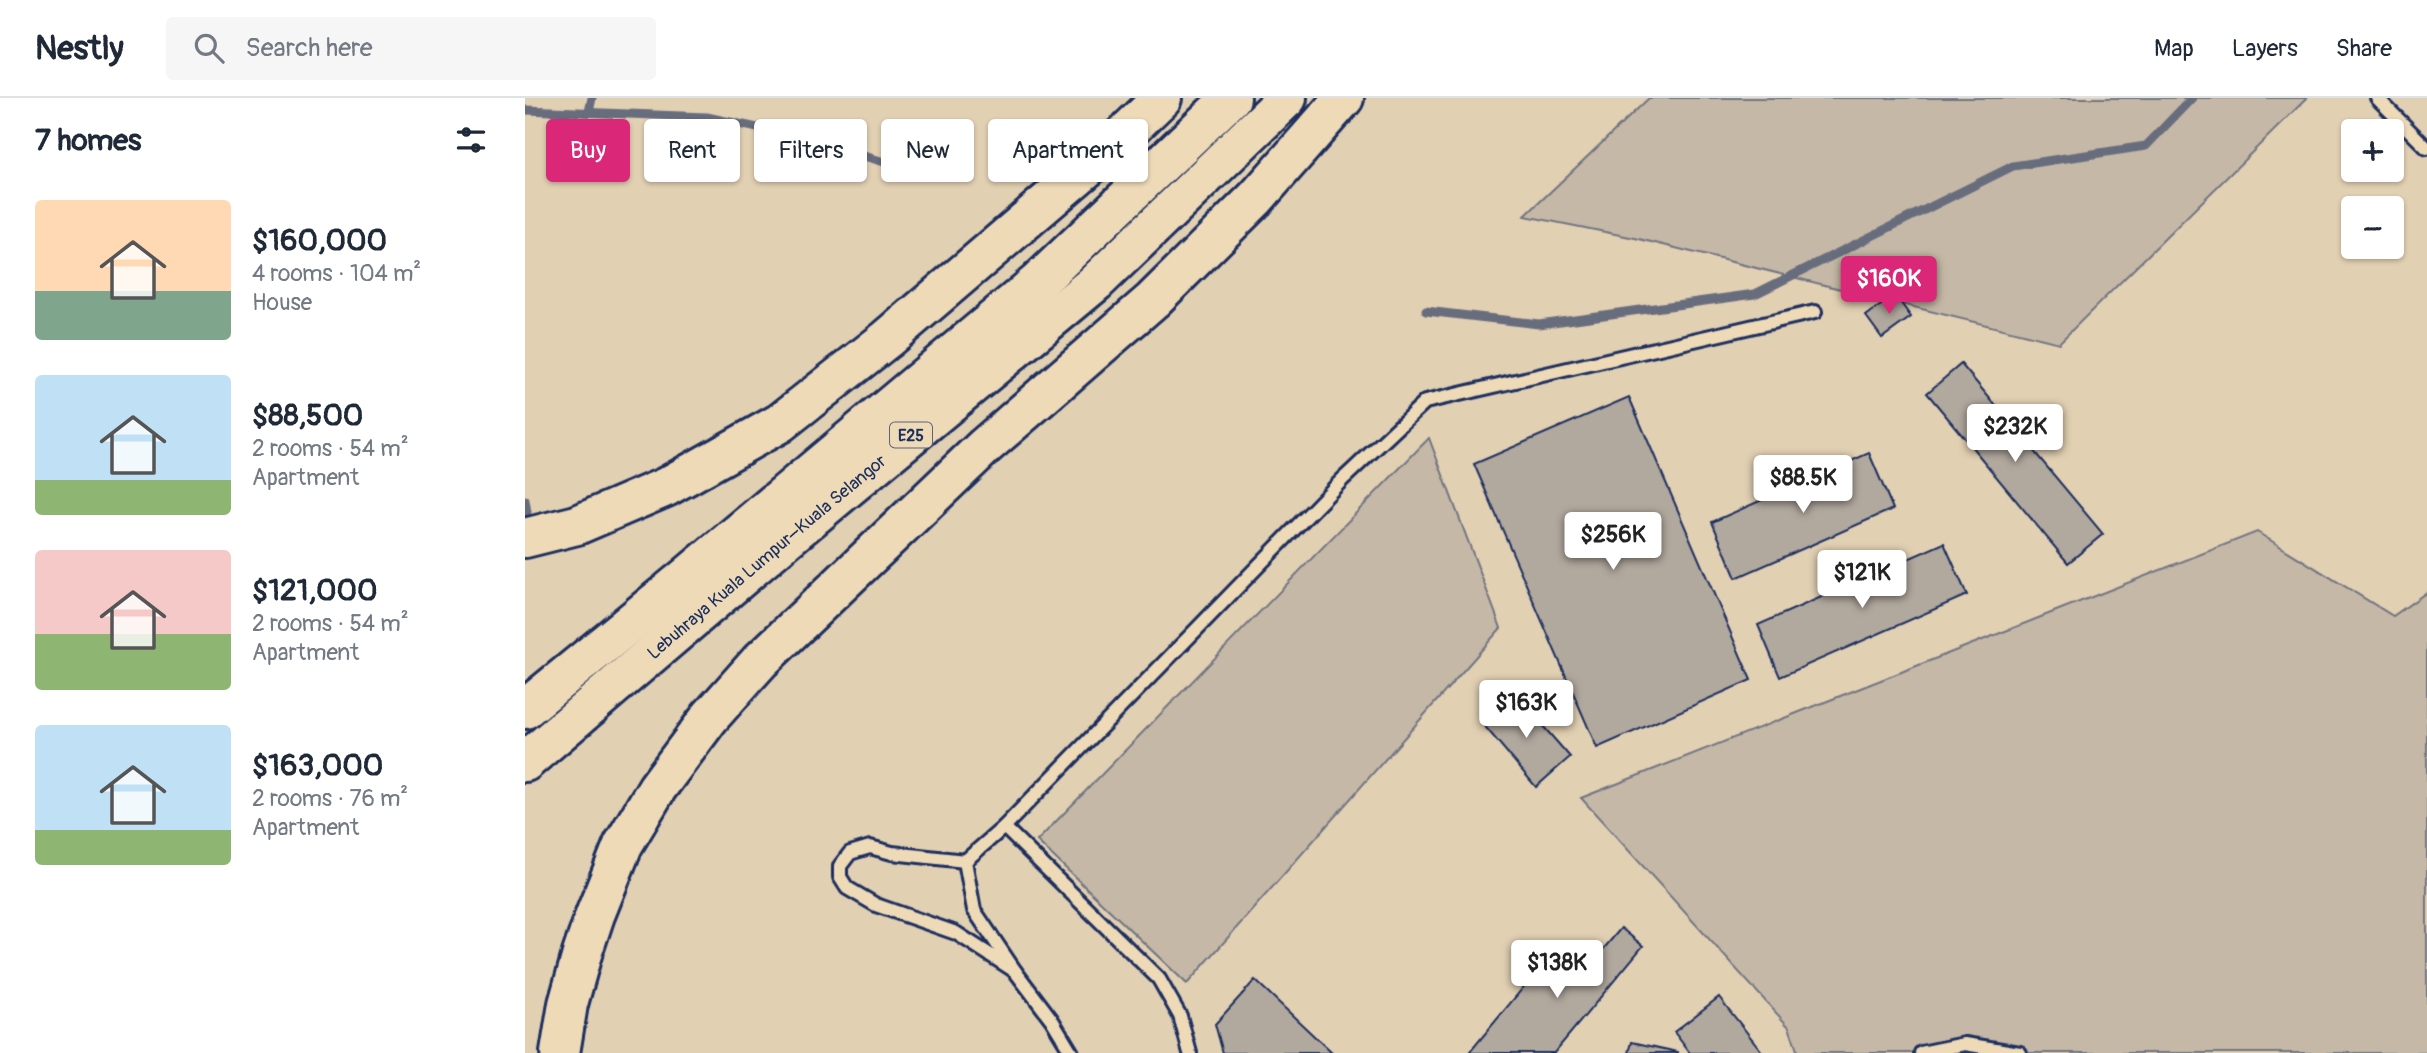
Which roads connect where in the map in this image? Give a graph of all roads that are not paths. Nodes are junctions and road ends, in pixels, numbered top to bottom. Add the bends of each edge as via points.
1 (1162, 98) edge
2 (1231, 98) edge
3 (1287, 98) edge
4 (1344, 98) edge
5 (2377, 98) edge
6 (2427, 148) edge
7 (1815, 312) dead end
8 (525, 538) edge
9 (525, 709) edge
10 (525, 762) edge
11 (1004, 827) junction
12 (965, 861) junction
13 (1015, 971) junction
14 (560, 1053) edge
15 (1072, 1053) edge
16 (1190, 1053) edge
17 (1921, 1053) edge
18 (2020, 1053) edge

1 - 8 highway via 1108,150 887,339 780,423 667,486 577,525
2 - 9 highway, Lebuhraya Kuala Lumpur–Kuala Selangor / E25 via 1038,282
3 - 10 highway, Lebuhraya Kuala Lumpur–Kuala Selangor / E25 via 1095,282
4 - 14 highway via 1257,198 1153,300 975,455 769,652 710,717 657,788 623,845 582,954
5 - 6 lane
7 - 11 lane via 1425,402 1342,480
11 - 12 lane
11 - 16 lane via 1159,979 1179,1016
12 - 13 lane via 974,910
12 - 13 lane via 870,848 850,853 840,866 840,877 847,888 867,899 956,933
13 - 15 lane
17 - 18 lane via 1965,1044

